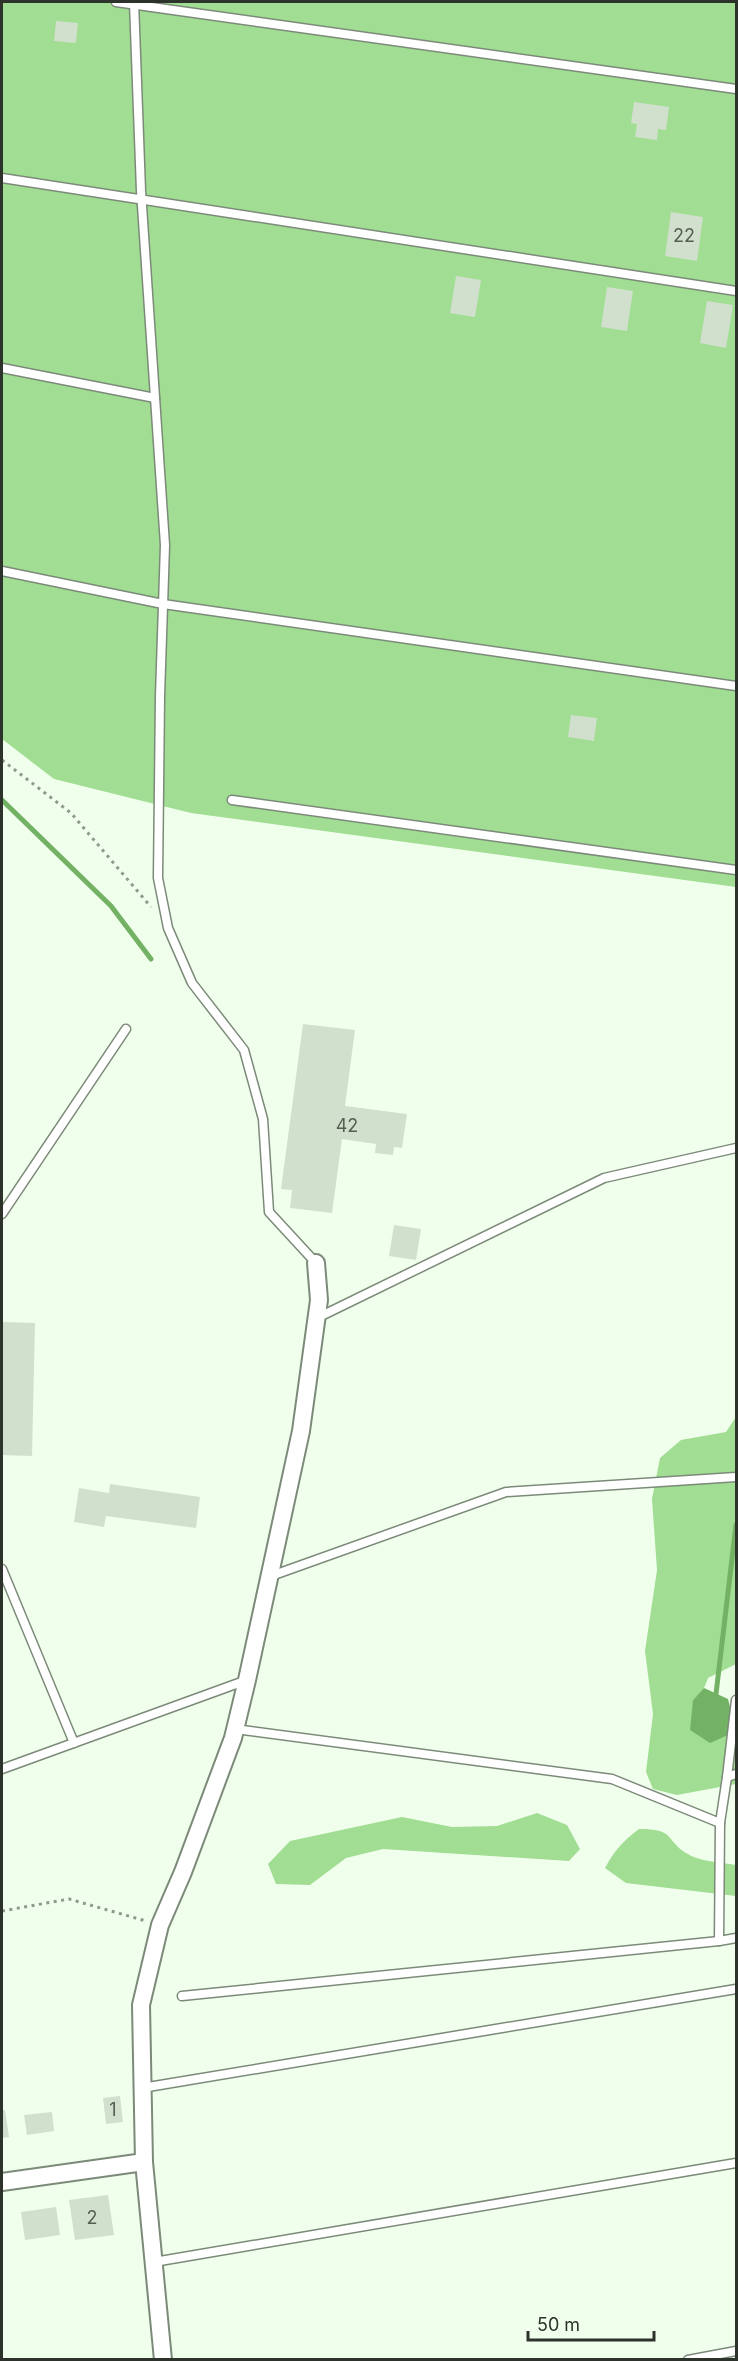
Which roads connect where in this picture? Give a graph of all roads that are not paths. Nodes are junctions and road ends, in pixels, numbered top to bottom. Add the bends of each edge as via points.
1 (116, 2) edge
2 (134, 3) edge
3 (736, 89) edge
4 (2, 178) edge
5 (142, 199) junction
6 (736, 291) edge
7 (2, 368) edge
8 (155, 398) junction
9 (2, 571) edge
10 (163, 604) junction
11 (736, 686) edge
12 (232, 800) dead end
13 (736, 870) edge
14 (126, 1029) dead end
15 (736, 1148) edge
16 (2, 1214) edge
17 (316, 1263) joint
18 (316, 1318) junction
19 (736, 1477) edge
20 (2, 1569) edge
21 (271, 1576) junction
22 (247, 1680) junction
23 (736, 1700) edge
24 (235, 1729) junction
25 (74, 1743) junction
26 (2, 1769) edge
27 (736, 1774) edge
28 (727, 1777) junction
29 (720, 1823) junction
30 (736, 1938) edge
31 (719, 1941) junction
32 (736, 1989) edge
33 (182, 1996) dead end
34 (142, 2088) junction
35 (144, 2162) junction
36 (736, 2163) edge
37 (2, 2182) edge
38 (154, 2262) junction
39 (736, 2351) edge
40 (163, 2360) edge
41 (688, 2360) edge

1 - 2 lane
2 - 3 lane
2 - 5 lane
4 - 5 lane
5 - 6 lane
5 - 8 lane
7 - 8 lane
8 - 10 lane via 165,545
9 - 10 lane
10 - 11 lane
10 - 17 lane via 158,878 168,928 192,983 244,1050 263,1119 268,1212
12 - 13 lane
14 - 16 lane
15 - 18 lane via 604,1178
17 - 18 street
18 - 21 street via 301,1431
19 - 21 lane via 506,1492
20 - 25 lane
21 - 22 street
22 - 24 street
22 - 25 lane
23 - 28 lane
24 - 29 lane via 612,1779
24 - 34 street via 160,1925 141,2005
25 - 26 lane
27 - 28 lane
28 - 29 lane
29 - 31 lane
30 - 31 lane
31 - 33 lane
32 - 34 lane
34 - 35 street
35 - 37 street
35 - 38 street
36 - 38 lane
38 - 40 street
39 - 41 lane

